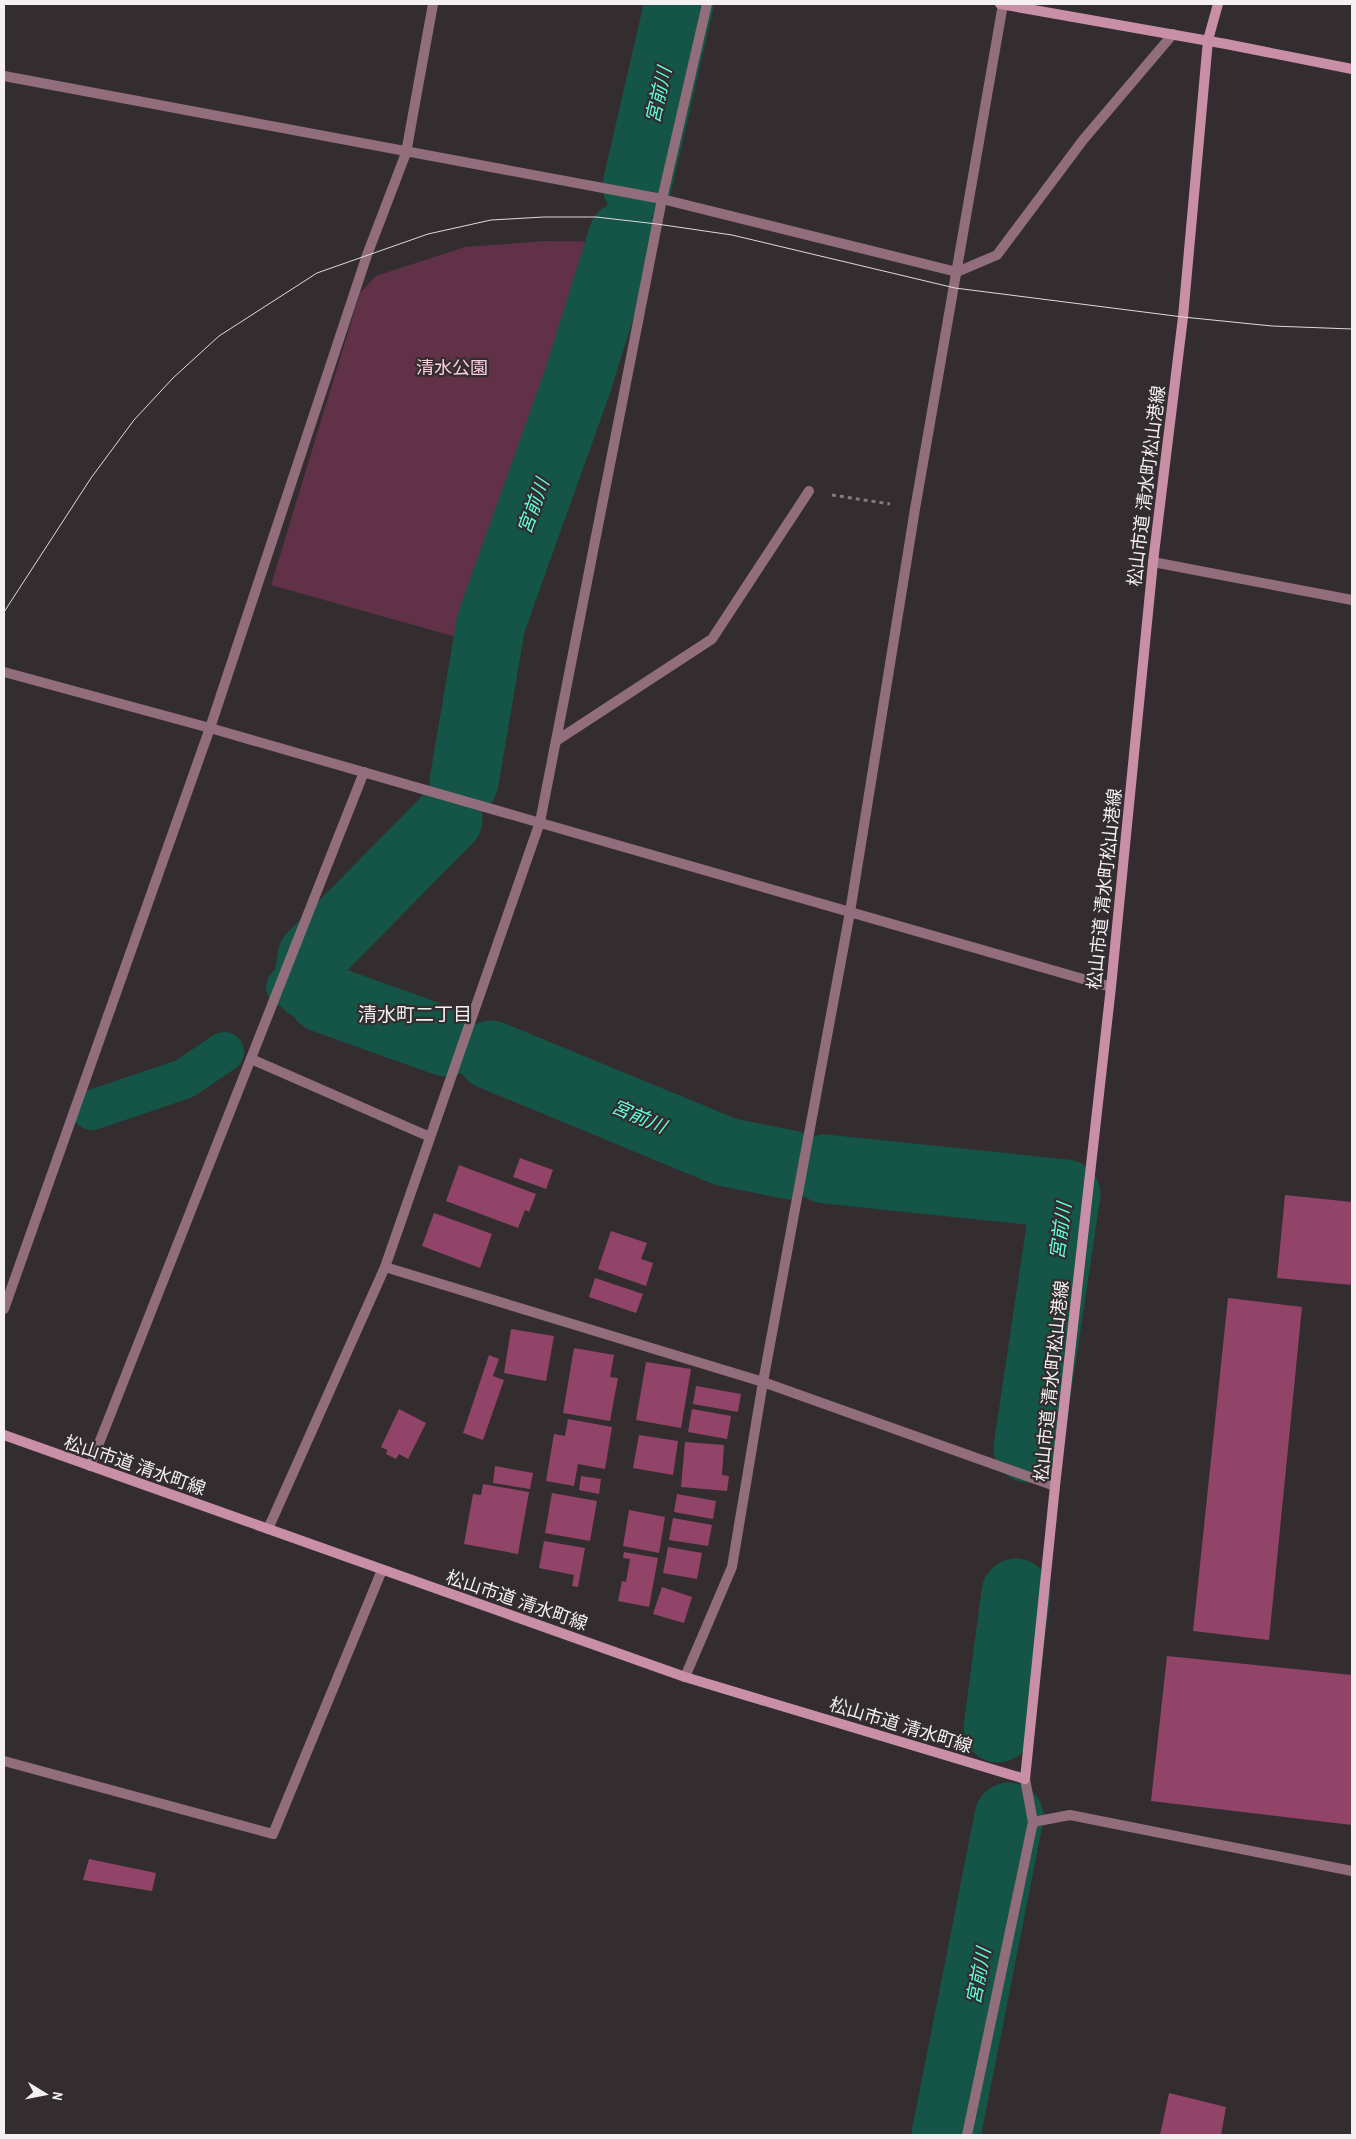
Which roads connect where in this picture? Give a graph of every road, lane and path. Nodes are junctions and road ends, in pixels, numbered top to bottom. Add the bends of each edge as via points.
1 (432, 4) edge
2 (707, 4) edge
3 (1002, 4) edge
4 (1218, 4) edge
5 (1173, 34) junction
6 (1208, 40) junction
7 (1352, 69) edge
8 (4, 76) edge
9 (406, 153) junction
10 (662, 199) junction
11 (958, 272) junction
12 (809, 491) joint
13 (915, 509) junction
14 (1153, 562) junction
15 (1352, 600) edge
16 (4, 672) edge
17 (210, 728) junction
18 (556, 741) junction
19 (364, 772) junction
20 (540, 822) junction
21 (850, 912) junction
22 (1111, 986) junction
23 (250, 1059) junction
24 (430, 1137) junction
25 (385, 1267) junction
26 (4, 1309) edge
27 (763, 1382) junction
28 (4, 1435) edge
29 (90, 1466) junction
30 (1055, 1486) junction
31 (268, 1529) junction
32 (382, 1570) junction
33 (686, 1677) junction
34 (4, 1761) edge
35 (1025, 1778) junction
36 (1033, 1822) junction
37 (1352, 1871) edge
38 (967, 2135) edge

1 - 9 street
2 - 10 street
3 - 5 street
3 - 11 street
4 - 6 street, 松山市道 清水町松山港線
5 - 6 street
5 - 11 street via 1083,140 997,255
6 - 7 street
6 - 14 street, 松山市道 清水町松山港線 via 1182,317
8 - 9 street
9 - 10 street
9 - 17 street via 367,255
10 - 11 street
10 - 18 street
11 - 13 street
12 - 13 path
12 - 18 street via 712,639
13 - 21 street
14 - 15 street
14 - 22 street, 松山市道 清水町松山港線
16 - 17 street
17 - 19 street
17 - 26 street
18 - 20 street
19 - 20 street
19 - 23 street
20 - 21 street
20 - 24 street
21 - 22 street
21 - 27 street
22 - 30 street, 松山市道 清水町松山港線
23 - 24 street
23 - 29 street
24 - 25 street
25 - 27 street
25 - 31 street
27 - 30 street
27 - 33 street via 732,1567
28 - 29 street, 松山市道 清水町線
29 - 31 street, 松山市道 清水町線
30 - 35 street, 松山市道 清水町松山港線
31 - 32 street, 松山市道 清水町線
32 - 33 street, 松山市道 清水町線
32 - 34 street via 273,1834
33 - 35 street, 松山市道 清水町線
35 - 36 street
36 - 37 street via 1070,1815
36 - 38 street

